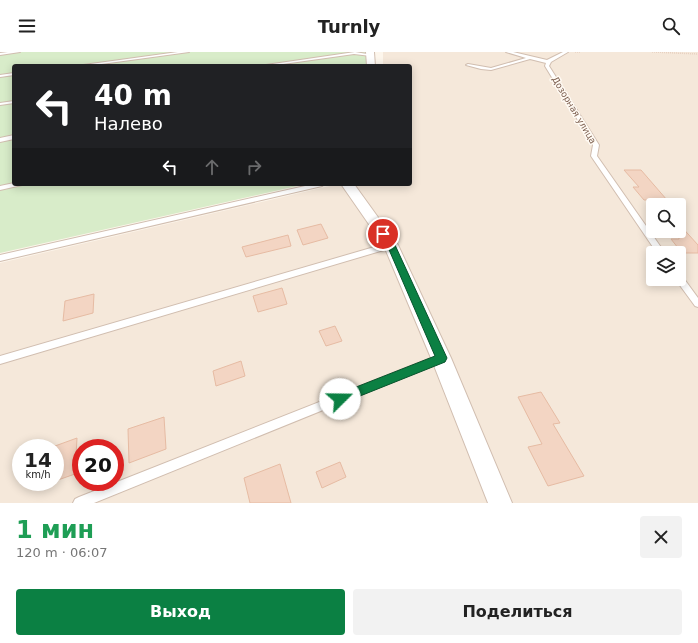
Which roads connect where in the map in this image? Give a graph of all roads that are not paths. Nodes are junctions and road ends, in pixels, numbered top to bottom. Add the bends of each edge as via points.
1 (18, 52) edge
2 (187, 52) edge
3 (508, 52) edge
4 (566, 52) edge
5 (370, 53) edge
6 (0, 54) edge
7 (529, 58) junction
8 (549, 62) junction
9 (94, 64) edge
10 (274, 64) edge
11 (371, 64) edge
12 (468, 65) dead end
13 (12, 74) edge
14 (0, 76) edge
15 (12, 102) edge
16 (0, 104) edge
17 (12, 137) edge
18 (0, 140) edge
19 (12, 186) edge
20 (313, 186) edge
21 (349, 186) edge
22 (0, 188) edge
23 (391, 245) junction
24 (657, 246) edge
25 (0, 258) edge
26 (685, 286) edge
27 (698, 304) edge
28 (441, 358) junction
29 (0, 360) edge
30 (79, 503) edge
31 (500, 503) edge

1 - 6 lane
2 - 9 lane
3 - 7 lane
4 - 8 lane, Дозорная улица
5 - 10 lane via 354,52
5 - 11 street
7 - 8 lane
7 - 12 lane via 486,69
8 - 24 lane, Дозорная улица via 547,66 596,145 594,156
13 - 14 lane
15 - 16 lane
17 - 18 lane
19 - 22 lane
20 - 25 lane
21 - 23 street
23 - 28 street
23 - 29 lane
26 - 27 lane
28 - 30 lane
28 - 31 street

